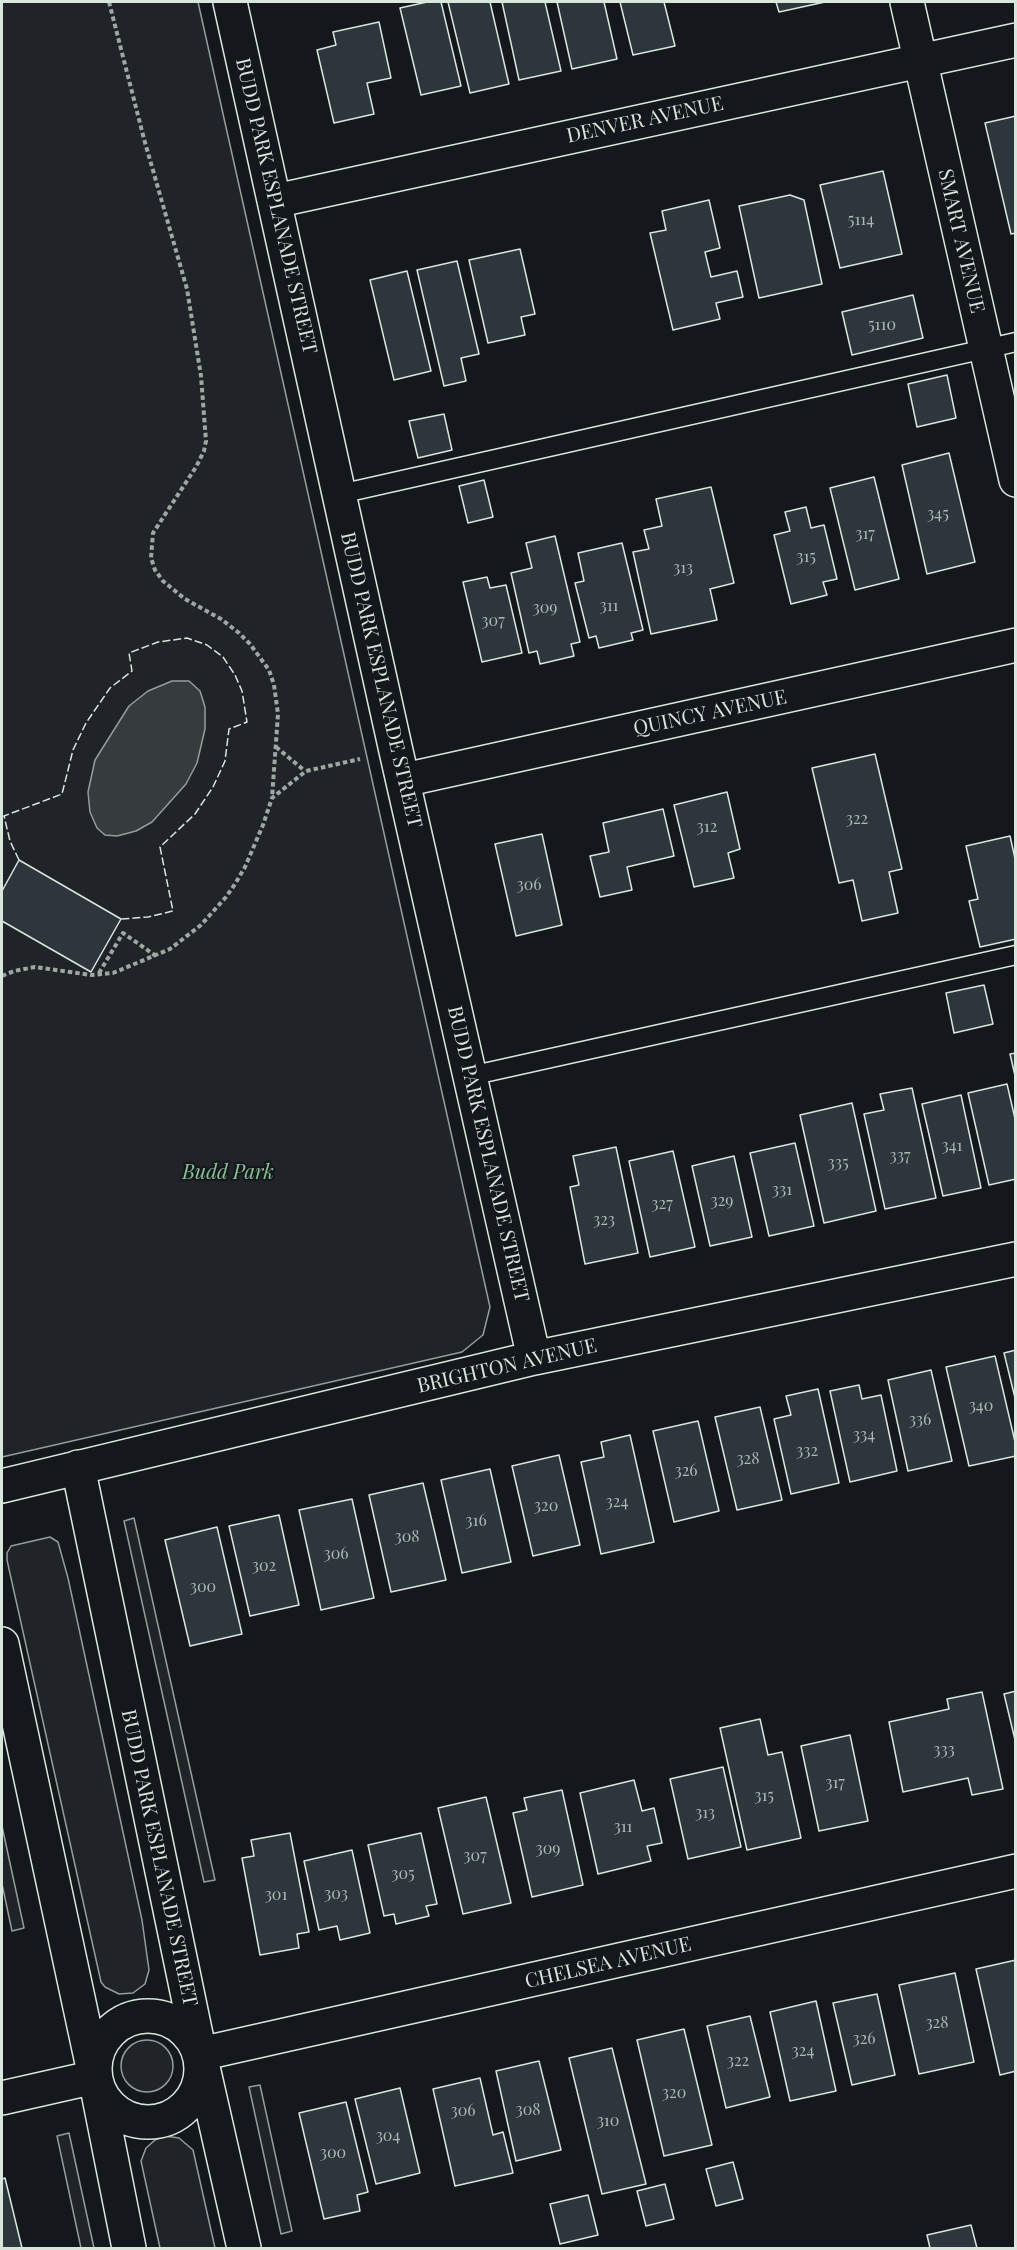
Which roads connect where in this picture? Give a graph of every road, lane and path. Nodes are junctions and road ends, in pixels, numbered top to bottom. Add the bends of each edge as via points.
1 (110, 2) edge
2 (230, 2) edge
3 (907, 2) edge
4 (1016, 40) edge
5 (920, 61) junction
6 (275, 201) junction
7 (1000, 345) edge
8 (1016, 480) edge
9 (340, 494) junction
10 (1016, 645) edge
11 (276, 747) junction
12 (368, 758) dead end
13 (306, 771) junction
14 (404, 780) junction
15 (272, 798) junction
16 (1016, 955) edge
17 (156, 956) junction
18 (98, 974) junction
19 (2, 976) edge
20 (470, 1076) junction
21 (1016, 1259) edge
22 (534, 1358) junction
23 (78, 1467) junction
24 (2, 1486) edge
25 (2, 1644) edge
26 (1016, 1871) edge
27 (200, 2054) junction
28 (95, 2077) junction
29 (2, 2098) edge
30 (129, 2248) edge
31 (244, 2248) edge

1 - 11 path via 188,290 206,441 196,467 153,533 151,558 155,570 173,591 239,633 269,670 277,698
2 - 6 street, BUDD PARK ESPLANADE STREET
3 - 5 street, SMART AVENUE
4 - 5 street, DENVER AVENUE
5 - 6 street, DENVER AVENUE
5 - 7 street, SMART AVENUE
6 - 9 street, BUDD PARK ESPLANADE STREET
7 - 8 street, SMART AVENUE
7 - 9 lane
9 - 14 street, BUDD PARK ESPLANADE STREET
10 - 14 street, QUINCY AVENUE
11 - 13 path
11 - 15 path
12 - 13 path
13 - 15 path
14 - 20 street, BUDD PARK ESPLANADE STREET
15 - 17 path via 245,867 226,897 192,932
16 - 20 lane
17 - 18 path via 127,969
17 - 18 path via 123,933
18 - 19 path via 35,968
20 - 22 street, BUDD PARK ESPLANADE STREET
21 - 22 street, BRIGHTON AVENUE
22 - 23 street, BRIGHTON AVENUE
23 - 24 street, BRIGHTON AVENUE
23 - 27 street, BUDD PARK ESPLANADE STREET
25 - 28 street
26 - 27 street, CHELSEA AVENUE
27 - 28 street via 186,2031 163,2018 136,2017 112,2029 97,2051
27 - 28 street via 200,2084 185,2109 159,2122 130,2121 107,2104
27 - 31 street, BUDD PARK ESPLANADE STREET
28 - 29 street
28 - 30 street

